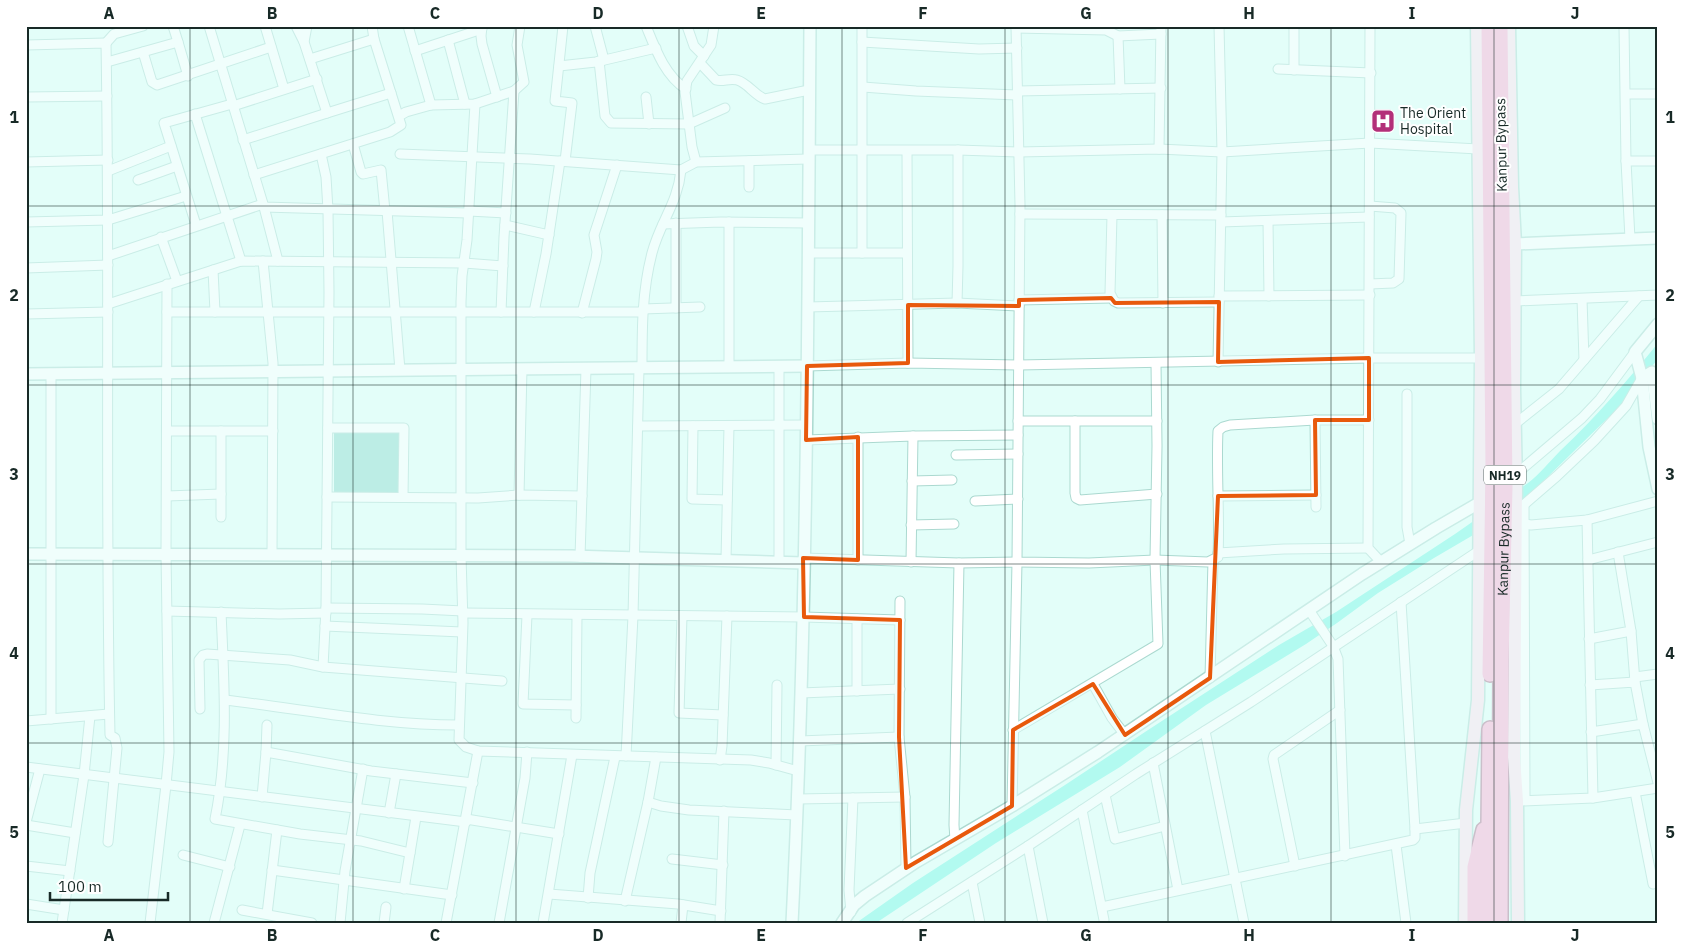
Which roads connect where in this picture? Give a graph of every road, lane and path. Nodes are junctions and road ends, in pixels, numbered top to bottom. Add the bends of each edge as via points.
1 (143, 26) edge
2 (173, 26) edge
3 (209, 26) edge
4 (265, 26) edge
5 (296, 26) edge
6 (306, 26) edge
7 (372, 26) edge
8 (408, 26) edge
9 (520, 26) edge
10 (563, 26) edge
11 (595, 26) edge
12 (646, 26) edge
13 (687, 26) edge
14 (714, 26) edge
15 (810, 26) edge
16 (862, 26) edge
17 (1219, 26) edge
18 (1294, 26) edge
19 (1370, 26) edge
20 (1477, 26) edge
21 (1489, 26) edge
22 (1500, 26) edge
23 (1509, 26) edge
24 (1624, 26) edge
25 (1016, 27) edge
26 (130, 28) edge
27 (482, 28) edge
28 (1106, 28) edge
29 (1161, 30) edge
30 (1118, 36) junction
31 (374, 40) junction
32 (448, 40) junction
33 (178, 42) junction
34 (304, 42) junction
35 (862, 42) junction
36 (106, 43) junction
37 (26, 45) edge
38 (271, 47) junction
39 (656, 48) junction
40 (1017, 48) junction
41 (415, 50) junction
42 (143, 52) junction
43 (310, 59) junction
44 (702, 60) junction
45 (602, 61) junction
46 (107, 62) junction
47 (220, 66) junction
48 (559, 66) junction
49 (1278, 69) dead end
50 (1294, 70) junction
51 (1370, 73) junction
52 (188, 76) junction
53 (317, 79) junction
54 (863, 87) junction
55 (1161, 88) junction
56 (284, 89) junction
57 (686, 89) junction
58 (1120, 89) junction
59 (809, 90) junction
60 (514, 91) junction
61 (391, 93) junction
62 (1018, 93) junction
63 (1626, 94) junction
64 (1658, 94) edge
65 (107, 96) junction
66 (26, 97) edge
67 (497, 97) junction
68 (646, 97) dead end
69 (465, 104) junction
70 (475, 104) junction
71 (232, 105) junction
72 (431, 105) junction
73 (725, 108) dead end
74 (328, 113) junction
75 (195, 114) junction
76 (399, 116) junction
77 (649, 124) junction
78 (689, 124) junction
79 (243, 140) junction
80 (1370, 143) junction
81 (353, 144) junction
82 (171, 146) junction
83 (1160, 149) junction
84 (1478, 149) junction
85 (958, 150) junction
86 (862, 151) junction
87 (907, 151) junction
88 (1019, 152) junction
89 (1222, 152) junction
90 (321, 154) junction
91 (400, 154) dead end
92 (808, 155) junction
93 (472, 157) junction
94 (511, 158) junction
95 (108, 160) junction
96 (562, 161) junction
97 (749, 161) junction
98 (1626, 161) junction
99 (1658, 161) edge
100 (26, 162) edge
101 (696, 162) junction
102 (618, 165) junction
103 (177, 166) junction
104 (108, 170) junction
105 (681, 170) junction
106 (254, 175) junction
107 (138, 180) dead end
108 (749, 187) dead end
109 (186, 196) junction
110 (263, 206) junction
111 (1370, 206) junction
112 (328, 210) junction
113 (386, 211) junction
114 (469, 212) junction
115 (506, 213) junction
116 (1020, 214) junction
117 (227, 215) junction
118 (1112, 215) junction
119 (1162, 215) junction
120 (1370, 217) junction
121 (1221, 218) junction
122 (108, 220) junction
123 (1268, 221) junction
124 (26, 222) edge
125 (729, 222) junction
126 (676, 223) junction
127 (808, 223) junction
128 (663, 224) junction
129 (196, 225) junction
130 (505, 225) junction
131 (548, 235) junction
132 (161, 237) junction
133 (1658, 238) edge
134 (1630, 239) junction
135 (1515, 244) junction
136 (808, 253) junction
137 (862, 253) junction
138 (907, 253) junction
139 (108, 261) junction
140 (241, 261) junction
141 (264, 261) junction
142 (278, 261) junction
143 (328, 262) junction
144 (390, 263) junction
145 (464, 263) junction
146 (503, 266) junction
147 (26, 268) edge
148 (214, 270) junction
149 (177, 281) junction
150 (167, 284) junction
151 (1370, 284) junction
152 (1370, 295) junction
153 (1269, 296) junction
154 (1639, 296) junction
155 (1658, 296) edge
156 (1111, 298) junction
157 (1219, 299) junction
158 (1582, 299) junction
159 (1515, 302) junction
160 (956, 303) junction
161 (1020, 303) junction
162 (1163, 303) junction
163 (908, 305) junction
164 (700, 307) dead end
165 (808, 307) junction
166 (108, 308) junction
167 (676, 308) junction
168 (643, 310) junction
169 (167, 312) junction
170 (215, 312) junction
171 (269, 312) junction
172 (328, 312) junction
173 (394, 312) junction
174 (501, 312) junction
175 (534, 312) junction
176 (582, 312) junction
177 (461, 313) junction
178 (26, 314) edge
179 (1658, 324) edge
180 (1636, 356) junction
181 (1369, 358) junction
182 (1481, 358) junction
183 (1584, 360) junction
184 (1218, 362) junction
185 (908, 363) junction
186 (1156, 363) junction
187 (1019, 365) junction
188 (729, 366) junction
189 (779, 366) junction
190 (806, 366) junction
191 (640, 368) junction
192 (461, 369) junction
193 (522, 369) junction
194 (586, 369) junction
195 (400, 370) junction
196 (273, 371) junction
197 (327, 371) junction
198 (168, 372) junction
199 (109, 373) junction
200 (1648, 373) edge
201 (26, 374) edge
202 (50, 374) junction
203 (1407, 394) dead end
204 (1658, 419) edge
205 (1315, 420) junction
206 (1369, 420) junction
207 (1018, 421) junction
208 (1075, 421) junction
209 (1157, 421) junction
210 (1515, 424) junction
211 (638, 426) junction
212 (693, 426) junction
213 (729, 426) junction
214 (779, 426) junction
215 (806, 426) junction
216 (328, 428) junction
217 (167, 431) junction
218 (221, 431) junction
219 (273, 431) junction
220 (1018, 435) junction
221 (913, 436) junction
222 (858, 437) junction
223 (806, 440) junction
224 (1653, 446) edge
225 (1018, 454) junction
226 (956, 456) dead end
227 (952, 480) dead end
228 (1516, 480) junction
229 (912, 481) junction
230 (1658, 489) edge
231 (221, 494) junction
232 (1156, 494) junction
233 (519, 495) junction
234 (167, 496) junction
235 (582, 496) junction
236 (1218, 496) junction
237 (1316, 496) junction
238 (327, 497) junction
239 (403, 497) junction
240 (461, 498) junction
241 (1018, 499) junction
242 (727, 500) junction
243 (975, 501) dead end
244 (1658, 501) edge
245 (1316, 507) dead end
246 (1479, 507) junction
247 (1518, 508) junction
248 (221, 517) dead end
249 (1587, 520) junction
250 (954, 524) dead end
251 (1525, 524) junction
252 (910, 525) junction
253 (1658, 542) edge
254 (1410, 544) junction
255 (1368, 548) junction
256 (1480, 550) junction
257 (1618, 552) junction
258 (26, 554) edge
259 (50, 554) junction
260 (108, 554) junction
261 (166, 554) junction
262 (272, 555) junction
263 (326, 555) junction
264 (461, 556) junction
265 (1216, 556) junction
266 (580, 557) junction
267 (635, 558) junction
268 (726, 560) junction
269 (803, 560) junction
270 (858, 560) junction
271 (1155, 560) junction
272 (1588, 560) junction
273 (779, 562) junction
274 (911, 562) junction
275 (1017, 562) junction
276 (1381, 562) junction
277 (959, 564) junction
278 (900, 601) dead end
279 (1401, 602) junction
280 (326, 610) junction
281 (1309, 610) junction
282 (167, 612) junction
283 (221, 612) junction
284 (463, 612) junction
285 (527, 615) junction
286 (577, 615) junction
287 (633, 616) junction
288 (682, 616) junction
289 (727, 616) junction
290 (804, 617) junction
291 (857, 619) junction
292 (900, 620) junction
293 (325, 626) junction
294 (1631, 631) junction
295 (462, 632) junction
296 (1590, 639) junction
297 (1333, 646) junction
298 (223, 656) junction
299 (323, 667) junction
300 (1658, 674) edge
301 (460, 678) junction
302 (1210, 678) junction
303 (1635, 679) junction
304 (502, 681) dead end
305 (1093, 684) junction
306 (776, 685) dead end
307 (1590, 685) junction
308 (900, 689) junction
309 (857, 691) junction
310 (801, 693) junction
311 (225, 700) junction
312 (576, 705) junction
313 (200, 709) dead end
314 (1340, 710) junction
315 (109, 714) junction
316 (724, 715) junction
317 (90, 716) junction
318 (576, 718) dead end
319 (51, 719) junction
320 (26, 721) edge
321 (1644, 724) junction
322 (267, 725) dead end
323 (459, 725) junction
324 (1013, 730) junction
325 (1205, 731) junction
326 (1592, 732) junction
327 (1125, 735) junction
328 (899, 737) junction
329 (800, 741) junction
330 (478, 751) junction
331 (266, 752) junction
332 (527, 752) junction
333 (572, 754) junction
334 (626, 756) junction
335 (615, 757) junction
336 (656, 757) junction
337 (720, 760) junction
338 (1153, 763) junction
339 (776, 765) junction
340 (26, 767) edge
341 (40, 769) junction
342 (363, 769) junction
343 (798, 771) junction
344 (396, 774) junction
345 (84, 775) junction
346 (114, 779) junction
347 (472, 783) junction
348 (1658, 783) edge
349 (166, 785) junction
350 (1658, 788) edge
351 (221, 792) junction
352 (1635, 792) junction
353 (1106, 795) junction
354 (262, 797) junction
355 (905, 797) junction
356 (853, 798) junction
357 (1593, 798) junction
358 (798, 799) junction
359 (1521, 801) junction
360 (648, 802) junction
361 (1012, 806) junction
362 (357, 809) junction
363 (1082, 810) junction
364 (724, 811) junction
365 (390, 813) junction
366 (797, 816) junction
367 (416, 817) junction
368 (466, 821) junction
369 (1489, 822) junction
370 (1466, 823) junction
371 (26, 824) edge
372 (240, 825) junction
373 (1165, 826) junction
374 (516, 827) junction
375 (1415, 829) junction
376 (277, 830) junction
377 (75, 833) junction
378 (1500, 833) junction
379 (559, 834) junction
380 (352, 839) junction
381 (955, 840) junction
382 (108, 842) dead end
383 (1396, 845) junction
384 (1028, 846) junction
385 (410, 853) junction
386 (183, 855) dead end
387 (1345, 856) junction
388 (672, 859) dead end
389 (723, 865) junction
390 (26, 866) edge
391 (1295, 866) junction
392 (230, 867) junction
393 (906, 868) junction
394 (272, 870) junction
395 (70, 871) junction
396 (1235, 877) junction
397 (344, 881) junction
398 (972, 882) junction
399 (1653, 884) dead end
400 (404, 889) junction
401 (1178, 890) junction
402 (548, 894) junction
403 (452, 895) junction
404 (588, 898) junction
405 (625, 901) junction
406 (26, 904) edge
407 (683, 905) junction
408 (1102, 907) junction
409 (386, 908) dead end
410 (64, 910) junction
411 (242, 910) dead end
412 (721, 910) junction
413 (851, 912) junction
414 (266, 914) junction
415 (286, 920) edge
416 (1104, 920) dead end
417 (62, 923) edge
418 (150, 923) edge
419 (214, 923) edge
420 (312, 923) edge
421 (340, 923) edge
422 (384, 923) edge
423 (446, 923) edge
424 (499, 923) edge
425 (543, 923) edge
426 (681, 923) edge
427 (720, 923) edge
428 (792, 923) edge
429 (842, 923) edge
430 (907, 923) edge
431 (980, 923) edge
432 (1043, 923) edge
433 (1244, 923) edge
434 (1406, 923) edge
435 (1465, 923) edge
436 (1475, 923) edge
437 (1488, 923) edge
438 (1500, 923) edge
439 (1510, 923) edge
440 (1518, 923) edge

1 - 26 street
2 - 33 street
3 - 47 street
4 - 38 street
5 - 34 street
6 - 34 street
7 - 31 street
8 - 41 street
9 - 60 street via 517,45 524,82
10 - 48 street
11 - 45 street
12 - 39 street
13 - 44 street
14 - 44 street via 711,45
15 - 59 street
16 - 35 street
17 - 89 street
18 - 50 street
19 - 51 street
20 - 84 main road
21 - 369 highway, Kanpur Bypass / NH19 via 1493,459
22 - 378 highway, Kanpur Bypass / NH19 via 1505,488
23 - 135 main road
24 - 63 street
25 - 28 street
25 - 40 street
26 - 36 street via 114,34
27 - 32 street
27 - 67 street via 482,44
28 - 30 street
29 - 30 street
29 - 55 street
30 - 58 street
31 - 43 street
31 - 61 street
32 - 41 street
32 - 69 street
33 - 42 street
33 - 52 street
34 - 43 street
35 - 40 street
35 - 54 street
36 - 37 street
36 - 46 street
38 - 47 street
38 - 56 street
39 - 45 street
39 - 57 street via 676,83
40 - 62 street
41 - 72 street
42 - 46 street
42 - 52 street via 155,84
43 - 53 street
44 - 57 street via 687,81
44 - 59 street via 719,82 740,81 760,98
45 - 48 street
45 - 77 street via 608,122
46 - 65 street
47 - 52 street
47 - 71 street
48 - 96 street via 555,101 572,103
49 - 50 street
50 - 51 street
51 - 80 street
53 - 56 street
53 - 74 street
54 - 62 street
54 - 86 street
55 - 58 street
55 - 83 street
56 - 71 street
57 - 78 street
58 - 62 street
59 - 92 street
60 - 67 street
60 - 94 street
61 - 74 street
61 - 76 street
62 - 88 street
63 - 64 street
63 - 98 street
65 - 66 street
65 - 95 street
67 - 70 street
68 - 77 street
69 - 70 street
69 - 72 street
70 - 93 street
71 - 75 street
71 - 79 street
72 - 76 street
73 - 78 street
74 - 79 street
75 - 82 street via 164,123
75 - 117 street
76 - 81 street via 401,125 398,128
77 - 78 street
78 - 101 street
79 - 106 street
80 - 84 street
80 - 89 street
80 - 111 street
81 - 90 street
81 - 113 street via 361,172 381,170
82 - 103 street
82 - 104 street
83 - 88 street
83 - 89 street
84 - 182 main road
85 - 87 street
85 - 88 street
85 - 160 street
86 - 87 street
86 - 92 street
86 - 137 street
87 - 138 street
88 - 116 street
89 - 121 street
90 - 106 street
90 - 112 street
91 - 93 street
92 - 97 street
92 - 127 street
93 - 94 street
93 - 114 street
94 - 96 street
94 - 115 street
95 - 100 street
95 - 104 street
96 - 102 street
96 - 131 street
97 - 101 street
97 - 108 street
98 - 99 street
98 - 134 street
101 - 105 street
102 - 105 street
102 - 176 street via 594,235 596,259
103 - 107 street
103 - 109 street
104 - 122 street
105 - 128 street via 680,183
106 - 110 street
109 - 122 street
109 - 129 street
110 - 112 street
110 - 117 street
110 - 142 street
111 - 120 street
111 - 151 street via 1395,208 1401,213 1398,279
112 - 113 street
112 - 143 street
113 - 114 street
113 - 144 street
114 - 115 street
114 - 145 street
115 - 130 street
116 - 118 street
116 - 161 street
117 - 129 street
117 - 140 street
118 - 119 street
118 - 156 street
119 - 121 street
119 - 162 street
120 - 123 street
120 - 151 street
121 - 123 street
121 - 157 street
122 - 124 street
122 - 139 street
123 - 153 street
125 - 126 street
125 - 127 street
125 - 188 street
126 - 128 street
126 - 167 street
127 - 136 street
128 - 168 street via 652,254
129 - 132 street
130 - 131 street
130 - 146 street
131 - 175 street
132 - 139 street
132 - 149 street
133 - 134 street
134 - 135 street
135 - 159 main road
136 - 137 street
136 - 165 street
137 - 138 street
138 - 163 street
139 - 147 street
139 - 166 street
140 - 141 street
140 - 148 street
141 - 142 street
141 - 171 street
142 - 143 street
143 - 144 street
143 - 172 street
144 - 145 street
144 - 173 street
145 - 146 street
145 - 177 street
146 - 174 street
148 - 149 street
148 - 170 street
149 - 150 street
150 - 166 street
150 - 169 street
151 - 152 street
152 - 153 street
152 - 181 street
153 - 157 street
154 - 155 street
154 - 158 street
154 - 183 street
156 - 161 street
156 - 162 street via 1118,303
157 - 162 street
157 - 184 street
158 - 159 street
158 - 183 street
159 - 210 main road
160 - 161 street
160 - 163 street
161 - 187 street
163 - 165 street
163 - 185 street
164 - 167 street
165 - 190 street
166 - 178 street
166 - 199 street
167 - 168 street
168 - 176 street
168 - 191 street
169 - 170 street
169 - 198 street
170 - 171 street
171 - 172 street
171 - 196 street
172 - 173 street
172 - 197 street
173 - 177 street
173 - 195 street
174 - 175 street
174 - 177 street
175 - 176 street
177 - 192 street
179 - 180 street
180 - 200 street
180 - 228 street via 1582,418
181 - 182 street
181 - 184 street
181 - 206 street
182 - 246 main road
183 - 210 street via 1559,389
184 - 186 street
185 - 187 street
185 - 190 street
186 - 187 street
186 - 209 street
187 - 207 street
188 - 189 street
188 - 191 street
189 - 190 street
189 - 214 street
190 - 215 street
191 - 194 street
191 - 211 street
192 - 193 street
192 - 195 street
192 - 240 street
193 - 194 street
193 - 233 street
194 - 235 street
195 - 197 street
196 - 197 street
196 - 198 street
196 - 219 street
197 - 216 street
198 - 199 street
198 - 217 street
199 - 202 street
199 - 260 street
200 - 204 street
200 - 224 street
200 - 247 street via 1620,413 1557,476
201 - 202 street
202 - 259 street
203 - 254 street via 1407,527
205 - 206 street
205 - 236 street via 1223,426 1218,431
205 - 237 street
206 - 255 street
207 - 208 street
207 - 220 street
208 - 209 street
208 - 232 street via 1076,498
209 - 232 street
210 - 228 main road
211 - 212 street
211 - 267 street
212 - 213 street
212 - 242 street via 692,499
213 - 214 street
213 - 242 street
214 - 215 street
214 - 273 street
215 - 223 street
216 - 238 street
216 - 239 street via 404,428
217 - 218 street
217 - 234 street
218 - 219 street
218 - 231 street
219 - 262 street
220 - 221 street
220 - 225 street
221 - 222 street
221 - 229 street
222 - 223 street
222 - 270 street
223 - 269 street
224 - 230 street
225 - 226 street
225 - 241 street
227 - 229 street
228 - 247 main road
229 - 252 street
231 - 234 street
231 - 248 street
232 - 271 street
233 - 235 street
233 - 240 street
234 - 261 street
235 - 266 street
236 - 237 street
236 - 265 street
237 - 245 street
238 - 239 street
238 - 263 street
239 - 240 street
240 - 264 street
241 - 243 street
241 - 275 street
242 - 268 street
244 - 249 street
246 - 254 street
246 - 256 main road
247 - 251 street
247 - 359 main road via 1514,757
249 - 251 street
249 - 272 street
250 - 252 street
251 - 359 street
252 - 274 street
253 - 257 street
254 - 276 street
255 - 265 street via 1284,549
255 - 276 street
256 - 279 street
256 - 370 main road via 1478,700
257 - 272 street
257 - 294 street
258 - 259 street
259 - 260 street
259 - 319 street
260 - 261 street
260 - 315 street
261 - 262 street
261 - 282 street
262 - 263 street
263 - 264 street
263 - 280 street
264 - 266 street
264 - 284 street
265 - 271 street via 1208,562
265 - 302 street
266 - 267 street
267 - 268 street
267 - 287 street
268 - 273 street
269 - 270 street
269 - 273 street
269 - 290 street
270 - 274 street
271 - 275 street
271 - 305 street via 1158,644
272 - 296 street
274 - 277 street
275 - 277 street
275 - 324 street
276 - 281 street
277 - 381 street
278 - 292 street
279 - 297 street
279 - 375 street
280 - 283 street via 279,614
280 - 284 street
280 - 293 street
281 - 297 street
281 - 302 street
282 - 283 street
282 - 349 street via 169,752
283 - 298 street
284 - 285 street
284 - 295 street
285 - 286 street
285 - 312 street via 523,704
286 - 287 street
286 - 312 street
287 - 288 street
287 - 334 street
288 - 289 street
288 - 316 street via 679,713
289 - 290 street
289 - 316 street
290 - 291 street
290 - 310 street
291 - 292 street
291 - 309 street
292 - 308 street
293 - 295 street
293 - 299 street
294 - 296 street
294 - 303 street
295 - 301 street
296 - 307 street
297 - 314 street via 1338,659
297 - 325 street
298 - 299 street via 290,660
298 - 311 street
298 - 313 street via 207,654 200,657
299 - 301 street
300 - 303 street
301 - 304 street
301 - 323 street
302 - 327 street
303 - 307 street
303 - 321 street
305 - 324 street
305 - 327 street
306 - 339 street
307 - 326 street
308 - 309 street
308 - 328 street
309 - 310 street
310 - 329 street
311 - 323 street via 378,720
311 - 351 street
312 - 318 street
314 - 387 street
314 - 391 street via 1274,755
315 - 317 street
315 - 346 street via 110,735 115,738 117,748
316 - 337 street
317 - 319 street
317 - 345 street
319 - 320 street
321 - 326 street
321 - 348 street
322 - 331 street
323 - 330 street via 463,746
324 - 361 street
325 - 338 street
325 - 396 street
326 - 357 street
327 - 361 street
328 - 329 street
328 - 355 street
329 - 343 street
330 - 332 street
330 - 347 street
331 - 342 street
331 - 354 street
332 - 333 street
332 - 374 street
333 - 335 street
333 - 379 street
334 - 335 street
334 - 336 street
335 - 404 street via 590,873
336 - 337 street
336 - 360 street
337 - 339 street
338 - 353 street
338 - 373 street
339 - 343 street
340 - 341 street
341 - 345 street
341 - 371 street
342 - 344 street
342 - 362 street
343 - 358 street
344 - 347 street
344 - 365 street
345 - 346 street
345 - 377 street
346 - 349 street
346 - 382 street
347 - 368 street
349 - 351 street
349 - 418 street
350 - 352 street
351 - 354 street
351 - 372 street via 215,819
352 - 357 street
352 - 399 street
353 - 363 street
353 - 373 street via 1115,839
354 - 362 street
355 - 356 street
355 - 393 street
356 - 358 street
356 - 413 street
357 - 359 street
358 - 366 street
359 - 440 main road
360 - 364 street via 689,810
360 - 405 street
361 - 381 street
362 - 365 street
362 - 380 street
363 - 384 street
363 - 408 street
364 - 366 street
364 - 389 street
365 - 367 street
366 - 428 street
367 - 368 street
367 - 385 street
368 - 374 street
368 - 403 street
369 - 436 highway via 1482,832 1476,867
369 - 437 highway, Kanpur Bypass / NH19
370 - 375 street
370 - 435 main road
371 - 377 street
372 - 376 street
372 - 392 street
373 - 401 street
374 - 379 street
374 - 424 street
375 - 383 street via 1413,840
376 - 380 street
376 - 394 street
377 - 395 street
378 - 438 highway, Kanpur Bypass / NH19
378 - 439 highway via 1510,874
379 - 402 street
380 - 385 street
380 - 397 street
381 - 393 street
383 - 387 street
383 - 434 street
384 - 398 street
384 - 432 street
385 - 400 street
386 - 392 street
387 - 391 street
388 - 389 street
389 - 412 street
390 - 395 street
391 - 396 street
392 - 419 street
393 - 413 street via 865,896
394 - 397 street
394 - 414 street
395 - 410 street
396 - 401 street
396 - 433 street
397 - 400 street
397 - 421 street
398 - 430 street
398 - 431 street
400 - 403 street
401 - 408 street
402 - 404 street
402 - 425 street
403 - 423 street
404 - 405 street
405 - 407 street
406 - 410 street
407 - 412 street
407 - 426 street
408 - 416 street
409 - 422 street
410 - 417 street
411 - 414 street
412 - 427 street
413 - 429 street
414 - 415 street
415 - 420 street

